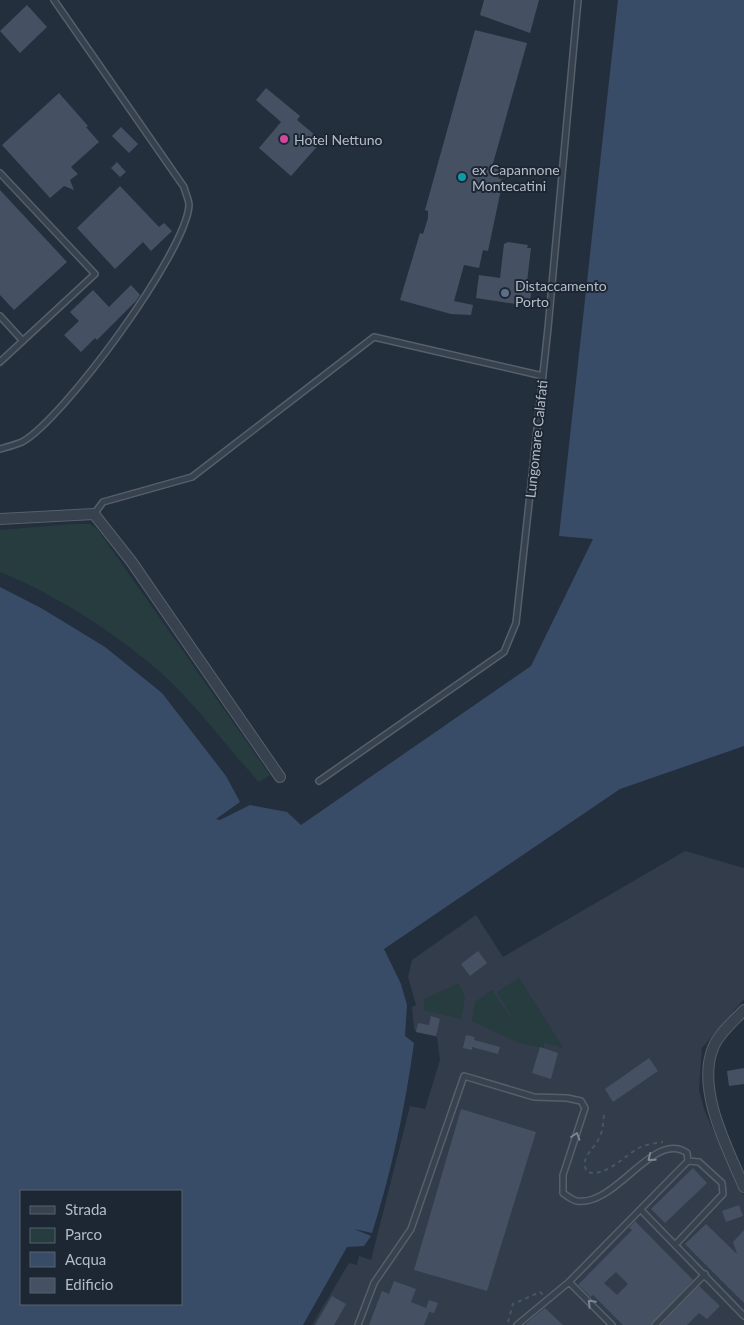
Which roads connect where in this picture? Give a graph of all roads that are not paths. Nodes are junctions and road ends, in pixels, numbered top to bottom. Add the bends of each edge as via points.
1 (54, 0) edge
2 (578, 0) edge
3 (0, 173) edge
4 (0, 316) edge
5 (23, 341) junction
6 (0, 362) edge
7 (543, 376) junction
8 (0, 449) edge
9 (94, 514) junction
10 (0, 519) edge
11 (280, 778) dead end
12 (319, 781) dead end
13 (744, 1010) edge
14 (688, 1161) junction
15 (744, 1187) edge
16 (641, 1210) junction
17 (676, 1244) junction
18 (705, 1274) junction
19 (569, 1282) junction
20 (744, 1316) edge
21 (358, 1325) edge
22 (517, 1325) edge
23 (612, 1325) edge
24 (656, 1325) edge

1 - 8 lane via 184,187 189,204 169,257 100,360 62,406 36,430 22,442
2 - 7 lane, Lungomare Calafati
3 - 5 lane via 95,274
4 - 5 lane
5 - 6 lane
7 - 9 lane via 374,336 192,478 103,502
7 - 12 lane, Lungomare Calafati via 516,623 504,652
9 - 10 street
9 - 11 street via 132,561
13 - 15 street via 713,1046 709,1086 713,1108
14 - 16 lane
14 - 17 lane via 699,1162 722,1183 724,1194
14 -> 21 lane via 687,1153 681,1149 659,1151 606,1193 588,1201 575,1201 563,1193 563,1175 585,1108 581,1101 534,1097 464,1076 411,1229 374,1283
16 - 17 lane
16 - 19 lane
17 - 18 lane
18 - 20 lane
18 - 24 lane
19 - 22 lane
23 -> 19 lane

